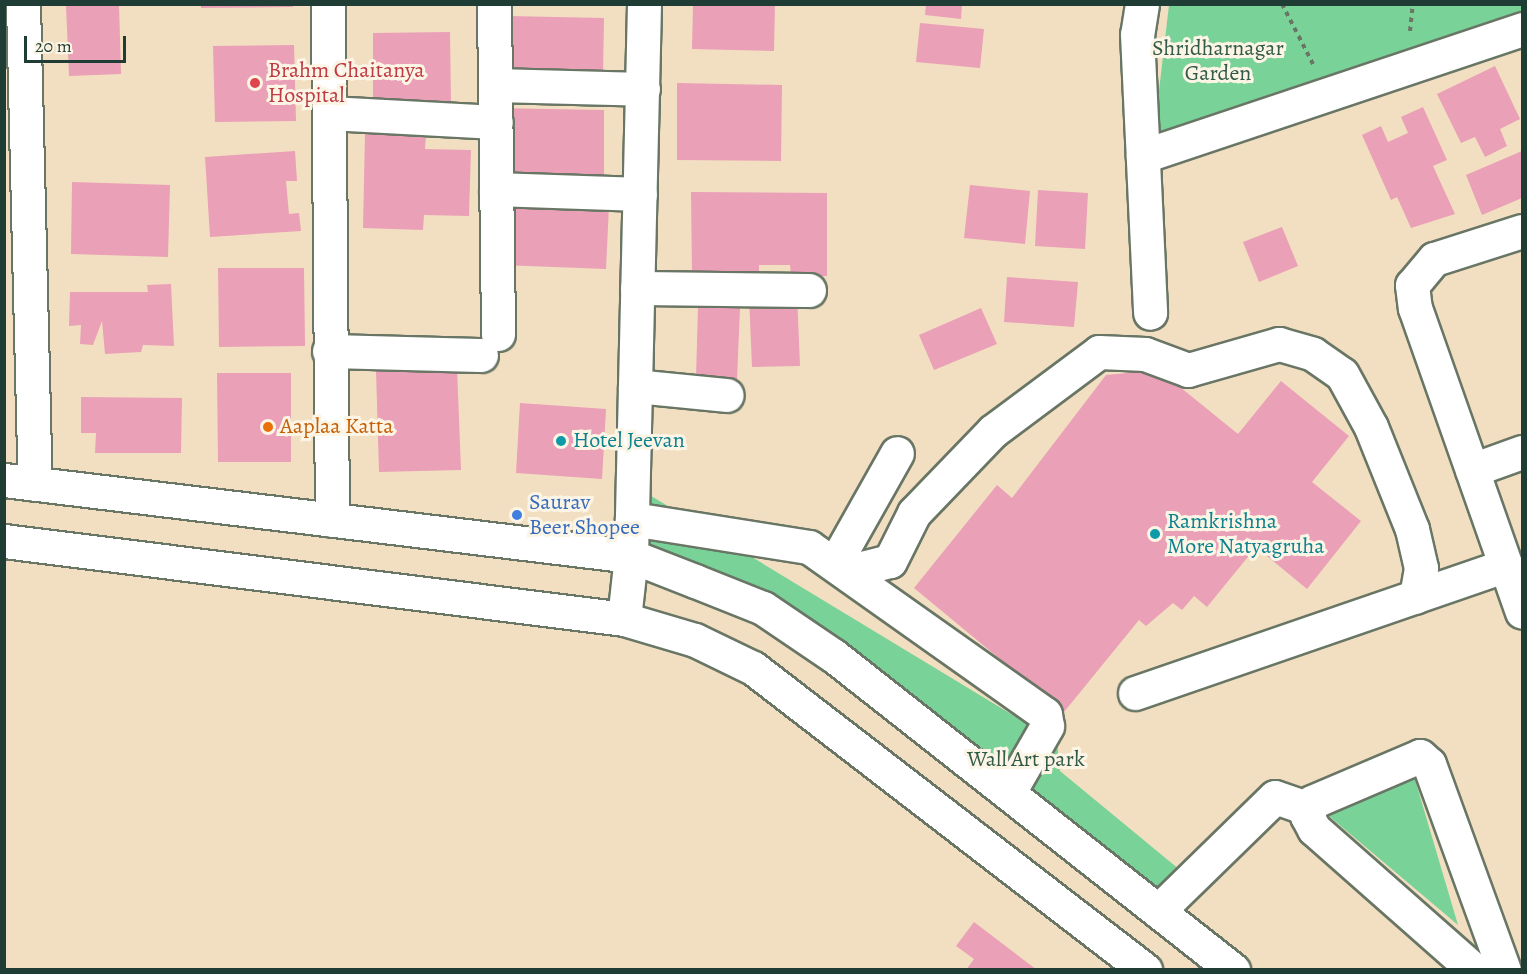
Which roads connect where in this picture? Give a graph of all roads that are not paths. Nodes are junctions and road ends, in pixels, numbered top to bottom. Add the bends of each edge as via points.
1 (23, 4) edge
2 (328, 4) edge
3 (494, 4) edge
4 (645, 4) edge
5 (1142, 4) edge
6 (1522, 29) edge
7 (495, 85) junction
8 (643, 89) junction
9 (329, 113) junction
10 (496, 122) junction
11 (1143, 156) junction
12 (496, 189) junction
13 (640, 194) junction
14 (1522, 231) edge
15 (638, 288) junction
16 (809, 290) dead end
17 (1150, 313) dead end
18 (329, 351) junction
19 (635, 386) junction
20 (727, 395) dead end
21 (1522, 452) edge
22 (897, 453) dead end
23 (1472, 470) junction
24 (20, 482) edge
25 (632, 519) junction
26 (332, 520) junction
27 (4, 542) edge
28 (631, 556) junction
29 (1506, 565) junction
30 (841, 568) junction
31 (1416, 597) junction
32 (1522, 612) edge
33 (624, 619) junction
34 (1135, 693) dead end
35 (1009, 792) junction
36 (1310, 809) junction
37 (1158, 911) junction
38 (1145, 969) edge
39 (1233, 969) edge
40 (1474, 969) edge
41 (1504, 969) edge

1 - 24 street
2 - 9 street
3 - 7 street
4 - 8 street
5 - 11 street via 1137,34
6 - 11 street
7 - 8 street
7 - 10 street
8 - 13 street
9 - 10 street
9 - 18 street
10 - 12 street
11 - 17 street
12 - 13 street
12 - 18 street via 490,344
13 - 15 street
14 - 23 street via 1434,260 1412,285 1415,308
15 - 16 street
15 - 19 street
18 - 26 street
19 - 20 street
19 - 25 street
21 - 23 street
22 - 30 street
23 - 29 street
24 - 26 street
25 - 28 street
25 - 30 street via 809,547
26 - 28 street
27 - 33 street
28 - 33 street
28 - 35 street via 763,608 834,656
29 - 31 street
29 - 32 street
30 - 31 street via 890,561 914,513 993,431 1100,352 1145,354 1188,370 1279,344 1313,354 1342,374 1395,479 1412,529 1421,568
30 - 35 street via 1045,714 1047,726
31 - 34 street
33 - 38 street via 695,640 753,669
35 - 37 street
36 - 37 street via 1275,797
36 - 40 street via 1307,816 1314,829
36 - 41 street via 1312,802 1420,756 1429,764
37 - 39 street

